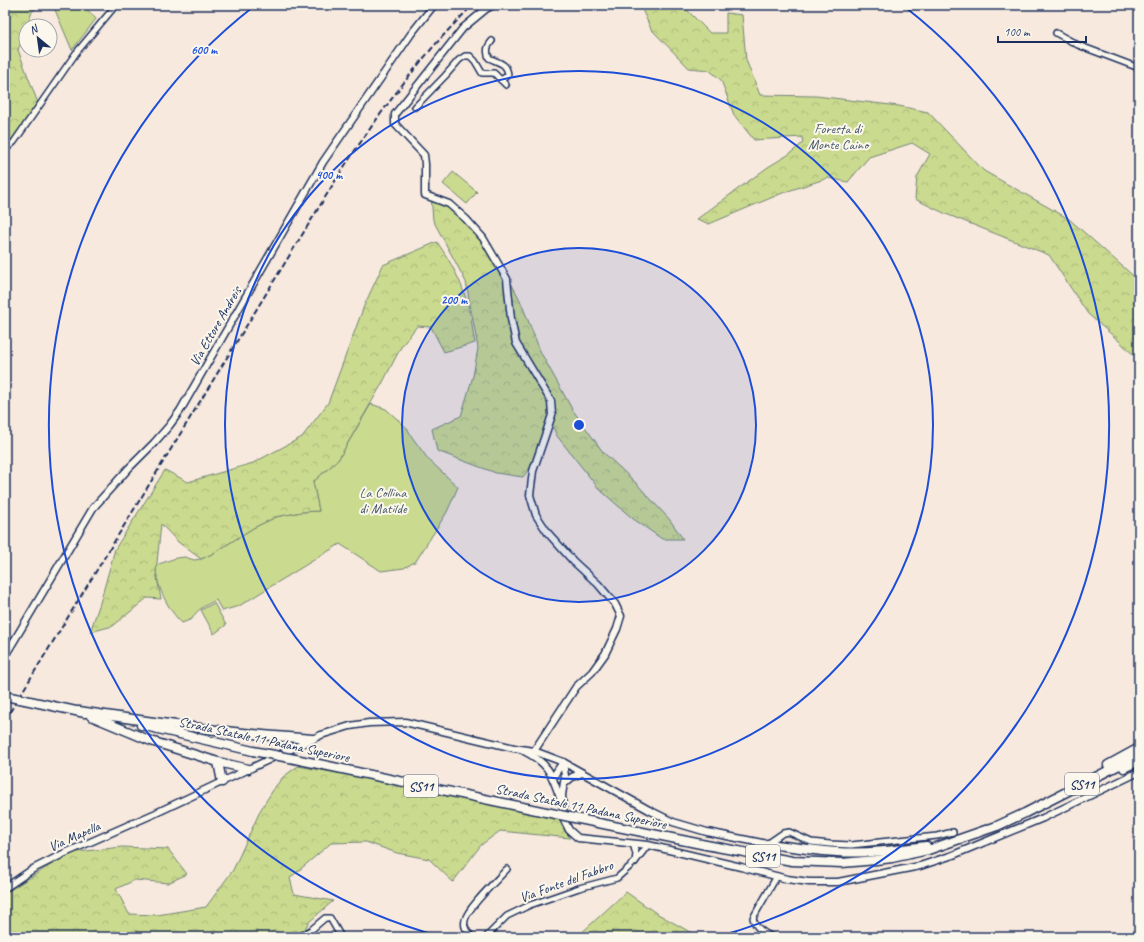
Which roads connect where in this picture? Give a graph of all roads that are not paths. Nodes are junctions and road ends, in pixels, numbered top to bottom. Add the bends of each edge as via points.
1 (116, 5) edge
2 (434, 5) edge
3 (493, 5) edge
4 (1056, 33) dead end
5 (492, 41) dead end
6 (1139, 68) edge
7 (501, 80) junction
8 (506, 85) dead end
9 (415, 107) dead end
10 (5, 150) edge
11 (6, 652) edge
12 (5, 696) edge
13 (79, 712) junction
14 (312, 739) junction
15 (1139, 748) edge
16 (519, 749) junction
17 (534, 751) junction
18 (1139, 755) edge
19 (1139, 761) edge
20 (218, 762) junction
21 (563, 762) junction
22 (248, 769) junction
23 (1139, 772) edge
24 (582, 773) junction
25 (554, 779) junction
26 (222, 782) junction
27 (564, 784) junction
28 (562, 806) junction
29 (1026, 813) junction
30 (953, 832) dead end
31 (948, 843) junction
32 (633, 844) junction
33 (767, 844) junction
34 (648, 845) junction
35 (635, 862) junction
36 (507, 869) dead end
37 (777, 876) junction
38 (5, 888) edge
39 (299, 937) edge
40 (341, 937) edge
41 (472, 937) edge
42 (486, 937) edge
43 (772, 937) edge

1 - 10 street via 76,53 14,142
2 - 11 street, Via Ettore Andreis via 411,34 323,162 180,411 154,443 93,508
3 - 17 street via 463,28 395,114 395,124 424,155 425,195 449,204 466,219 483,238 507,279 516,343 551,401 552,415 532,471 530,495 536,514 548,533 615,604 621,616 604,654 592,672 576,687
4 - 6 street via 1078,45
5 - 7 street via 486,52 489,58 504,64 507,69 508,75
7 - 8 street
7 - 9 street via 494,73 482,73 475,61 470,56 465,56
12 - 13 highway, Strada Statale 11 Padana Superiore / SS11, bridge
13 - 14 highway
13 - 20 highway via 151,741
13 - 31 highway, Strada Statale 11 Padana Superiore / SS11, bridge via 253,751 792,861 842,863 876,860
14 - 16 street, Via Mapella via 350,726 405,722
14 - 22 street, Via Mapella
15 - 29 highway via 1065,787
16 - 17 street
16 - 25 street via 543,763
17 - 21 street
18 - 29 highway, Strada Statale 11 Padana Superiore / SS11
19 - 29 highway via 1052,804
20 - 22 highway
20 - 26 highway
21 - 24 street
21 - 25 street
21 - 27 street
22 - 26 street, Via Mapella
23 - 37 street via 1043,818 954,855 920,866 838,882 809,882
24 - 27 street via 568,779
24 - 33 street via 673,822
25 - 28 street
26 - 38 street, Via Mapella via 46,862
27 - 28 street
28 - 32 street via 566,825 578,838
29 - 31 highway, Strada Statale 11 Padana Superiore / SS11
30 - 33 street via 916,839 851,845 811,842 789,832
31 - 33 highway via 855,853
32 - 34 street
32 - 35 street
34 - 35 street, Via Fonte del Fabbro
34 - 37 street
35 - 42 street, Via Fonte del Fabbro via 616,878 566,892 507,916
36 - 41 street via 467,915 466,929
37 - 43 street via 753,918 755,925
39 - 40 street via 325,918 330,918

